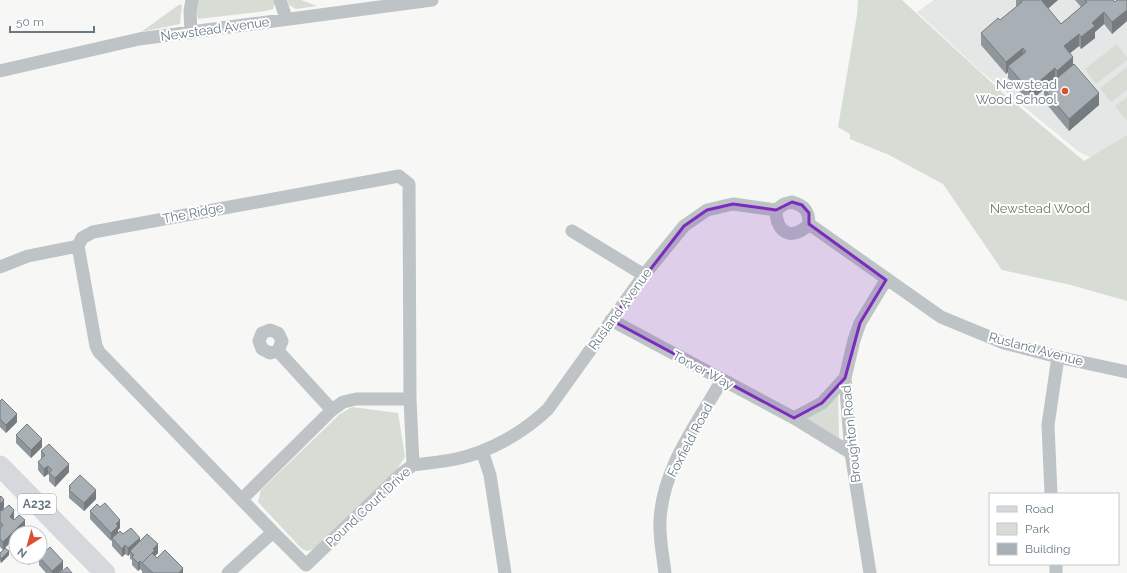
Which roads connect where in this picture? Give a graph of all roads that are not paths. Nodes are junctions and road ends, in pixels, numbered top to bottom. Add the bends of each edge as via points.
1 (192, 0) edge
2 (280, 0) edge
3 (432, 0) edge
4 (286, 18) junction
5 (191, 33) junction
6 (0, 71) edge
7 (776, 210) junction
8 (809, 224) junction
9 (572, 231) dead end
10 (78, 246) junction
11 (0, 267) edge
12 (644, 274) junction
13 (886, 280) junction
14 (611, 320) junction
15 (278, 351) dead end
16 (1058, 357) junction
17 (1127, 372) edge
18 (845, 378) junction
19 (722, 380) junction
20 (410, 399) junction
21 (332, 410) junction
22 (794, 418) junction
23 (482, 451) junction
24 (851, 453) junction
25 (413, 465) junction
26 (0, 466) edge
27 (1051, 493) edge
28 (242, 499) junction
29 (273, 532) junction
30 (310, 569) edge
31 (105, 573) edge
32 (228, 573) edge
33 (505, 573) edge
34 (665, 573) edge
35 (870, 573) edge

1 - 5 street
2 - 4 street
3 - 4 street, Newstead Avenue
4 - 5 street, Newstead Avenue
5 - 6 street, Newstead Avenue via 139,39
7 - 8 street via 792,202 802,205 809,213
7 - 8 street via 776,220 782,230 792,234 803,231
7 - 12 street, Rusland Avenue via 733,204 707,210 684,226
8 - 13 street, Rusland Avenue
9 - 12 street
10 - 11 street via 28,256
10 - 20 street, The Ridge via 82,238 93,232 399,176 409,184
10 - 28 street via 96,346
12 - 14 street, Rusland Avenue
13 - 16 street, Rusland Avenue via 940,317 1004,343
13 - 18 street, Broughton Road via 860,323
14 - 19 street, Torver Way
14 - 23 street, Rusland Avenue via 548,409 531,425
15 - 21 street
16 - 17 street, Rusland Avenue
16 - 27 street via 1048,425
18 - 22 street via 822,403
18 - 24 street, Broughton Road
19 - 22 street, Torver Way
19 - 34 street, Foxfield Road via 668,478 660,522
20 - 21 street via 356,399 343,402
20 - 25 street, Pound Court Drive
21 - 28 street
22 - 24 street, Torver Way
23 - 25 street, Rusland Avenue via 457,459
23 - 33 street via 490,475
24 - 35 street, Broughton Road
25 - 30 street, Pound Court Drive via 401,474
26 - 31 main road, A232
28 - 29 street, Pound Court Drive
29 - 30 street, Pound Court Drive
29 - 32 street

